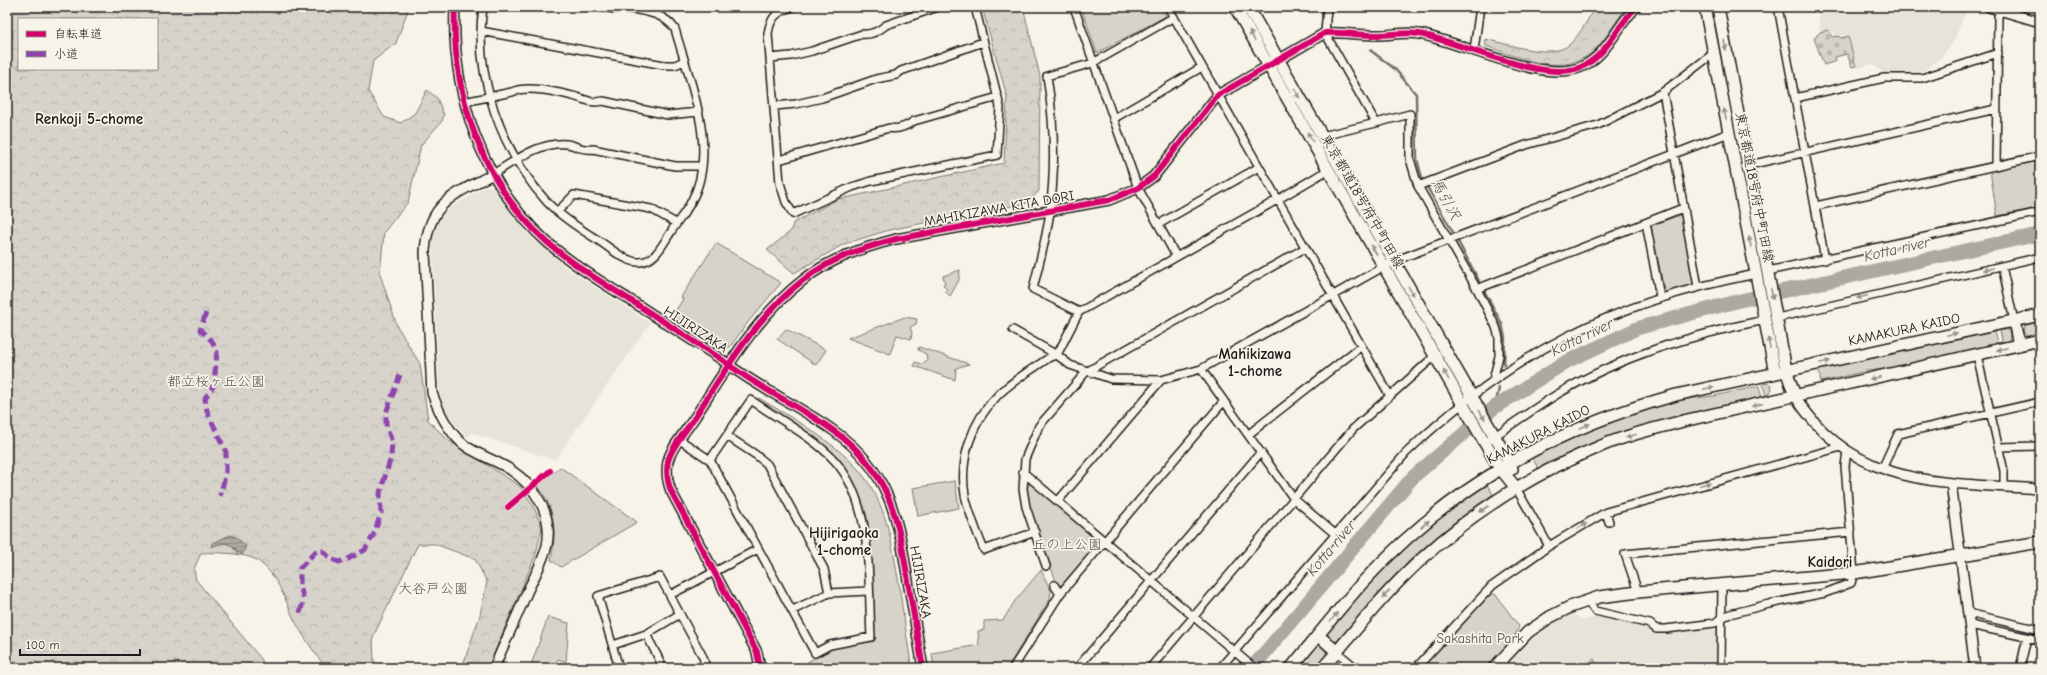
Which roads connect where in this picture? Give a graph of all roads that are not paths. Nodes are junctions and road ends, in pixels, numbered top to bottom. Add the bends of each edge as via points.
1 (455, 7) edge
2 (483, 7) edge
3 (604, 7) edge
4 (792, 7) edge
5 (938, 7) edge
6 (975, 7) edge
7 (1074, 7) edge
8 (1168, 7) edge
9 (1235, 7) edge
10 (1248, 7) edge
11 (1327, 7) edge
12 (1480, 7) edge
13 (1636, 7) edge
14 (1705, 7) edge
15 (1718, 7) edge
16 (1778, 7) edge
17 (1989, 7) edge
18 (2000, 8) edge
19 (643, 9) edge
20 (1174, 17) junction
21 (2040, 22) edge
22 (481, 31) junction
23 (1325, 33) junction
24 (983, 42) junction
25 (1474, 50) junction
26 (1998, 53) junction
27 (1714, 54) junction
28 (770, 58) junction
29 (684, 61) junction
30 (1273, 62) junction
31 (1093, 63) junction
32 (1202, 67) junction
33 (1663, 92) junction
34 (1218, 95) junction
35 (491, 96) junction
36 (998, 97) junction
37 (1795, 98) junction
38 (464, 102) junction
39 (775, 106) junction
40 (1996, 109) junction
41 (698, 112) junction
42 (1113, 119) junction
43 (1376, 123) junction
44 (1729, 133) junction
45 (1322, 136) junction
46 (1805, 152) junction
47 (1673, 153) junction
48 (2040, 156) edge
49 (518, 160) junction
50 (779, 160) junction
51 (1748, 165) junction
52 (1996, 165) junction
53 (702, 166) junction
54 (1259, 167) junction
55 (1736, 168) junction
56 (1328, 170) junction
57 (493, 174) junction
58 (1419, 186) junction
59 (1138, 188) junction
60 (1277, 200) junction
61 (1816, 206) junction
62 (1683, 208) junction
63 (558, 211) junction
64 (1050, 211) junction
65 (2040, 212) edge
66 (676, 223) junction
67 (1646, 223) junction
68 (1159, 224) junction
69 (1450, 240) junction
70 (1304, 248) junction
71 (1176, 256) junction
72 (2040, 257) edge
73 (1825, 260) junction
74 (1389, 264) junction
75 (2002, 266) junction
76 (1768, 274) junction
77 (1756, 277) junction
78 (1698, 287) junction
79 (1478, 288) junction
80 (1332, 295) junction
81 (1660, 297) junction
82 (1079, 312) junction
83 (1776, 314) junction
84 (2040, 315) edge
85 (1764, 316) junction
86 (2014, 321) junction
87 (1013, 330) dead end
88 (2040, 340) edge
89 (2019, 345) junction
90 (1360, 346) junction
91 (1439, 352) junction
92 (1057, 355) junction
93 (1977, 355) junction
94 (729, 365) junction
95 (1201, 369) junction
96 (1786, 370) junction
97 (1086, 372) junction
98 (1774, 373) junction
99 (1161, 380) junction
100 (1493, 380) junction
101 (1390, 396) junction
102 (1795, 396) junction
103 (1224, 401) junction
104 (1468, 402) junction
105 (2040, 402) edge
106 (1990, 413) junction
107 (1249, 434) junction
108 (727, 436) junction
109 (1487, 436) junction
110 (680, 440) junction
111 (2040, 446) edge
112 (1998, 447) junction
113 (1844, 449) junction
114 (1261, 452) junction
115 (710, 460) junction
116 (1510, 463) junction
117 (1500, 468) junction
118 (1882, 469) junction
119 (1023, 472) junction
120 (1951, 483) junction
121 (2004, 486) junction
122 (1516, 488) junction
123 (2040, 489) edge
124 (1294, 499) junction
125 (1058, 501) junction
126 (1606, 512) junction
127 (1609, 522) dead end
128 (1035, 532) junction
129 (1851, 532) junction
130 (1335, 534) junction
131 (1105, 541) junction
132 (2040, 542) edge
133 (1549, 546) junction
134 (758, 549) junction
135 (1961, 555) junction
136 (1046, 566) dead end
137 (714, 573) junction
138 (1854, 573) junction
139 (1151, 580) junction
140 (1722, 584) junction
141 (1054, 585) dead end
142 (868, 591) junction
143 (1638, 592) junction
144 (828, 593) junction
145 (1060, 594) junction
146 (670, 595) junction
147 (1587, 601) junction
148 (792, 610) junction
149 (1968, 613) junction
150 (680, 614) junction
151 (1194, 616) junction
152 (1721, 618) junction
153 (1970, 625) junction
154 (2040, 630) edge
155 (646, 634) junction
156 (1318, 635) junction
157 (2027, 638) junction
158 (2040, 640) edge
159 (612, 644) junction
160 (1337, 652) junction
161 (1237, 654) junction
162 (494, 668) edge
163 (619, 668) edge
164 (662, 668) edge
165 (706, 668) edge
166 (760, 668) edge
167 (923, 668) edge
168 (1013, 668) edge
169 (1077, 668) edge
170 (1150, 668) edge
171 (1220, 668) edge
172 (1254, 668) edge
173 (1291, 668) edge
174 (1323, 668) edge
175 (1356, 668) edge
176 (1416, 668) edge
177 (1494, 668) edge
178 (1721, 668) edge
179 (1975, 668) edge
180 (2020, 668) edge

1 - 38 street, HIJIRIZAKA via 456,67
2 - 22 street
3 - 19 street
4 - 28 street via 779,12 772,19 769,26
5 - 28 street via 868,34 791,56
6 - 24 street
7 - 31 street
8 - 20 street
30 -> 9 main road, 東京都道18号府中町田線
10 - 30 main road, 東京都道18号府中町田線
11 - 23 street
12 - 25 street
13 - 25 street via 1602,52 1587,64 1570,70 1559,72 1534,69
14 - 27 main road, 東京都道18号府中町田線
15 -> 51 main road, 東京都道18号府中町田線
16 - 37 street
17 - 18 street
18 - 21 street
18 - 26 street
19 - 29 street via 662,16 671,23
20 - 31 street
20 - 32 street
22 - 29 street via 664,65 675,65
22 - 35 street via 482,56
23 - 25 street via 1417,34 1439,38
23 - 30 street, MAHIKIZAWA KITA DORI
23 - 43 street
24 - 36 street
24 - 39 street via 896,75 876,79 822,98
26 - 37 street via 1922,78 1884,78
26 - 40 street
27 - 33 street
44 -> 27 main road, 東京都道18号府中町田線
28 - 39 street
29 - 41 street
30 - 34 street, MAHIKIZAWA KITA DORI
30 -> 45 main road, 東京都道18号府中町田線
56 -> 30 main road, 東京都道18号府中町田線
31 - 42 street
31 - 64 street via 1047,76 1053,117 1054,158
32 - 34 street
32 - 42 street
33 - 47 street
33 - 58 street via 1598,125 1526,145
34 - 54 street
34 - 59 street, MAHIKIZAWA KITA DORI via 1161,168
35 - 38 street
35 - 41 street via 518,89 535,88 575,96 581,100 596,103 603,101 668,115
35 - 49 street via 501,127
36 - 50 street via 914,121 909,125 889,128
36 - 50 street via 1000,117 997,155 871,181 846,189 793,214 780,183
37 - 46 street
38 - 57 street, HIJIRIZAKA
39 - 50 street
40 - 46 street
40 - 52 street
41 - 53 street via 703,151
42 - 59 street
43 - 45 street
43 - 58 street via 1410,114 1410,159
44 - 47 street
44 - 55 main road, 東京都道18号府中町田線
45 - 74 main road, 東京都道18号府中町田線
46 - 51 street
46 - 61 street
47 - 62 street
47 - 69 street
48 - 52 street
49 - 53 street via 551,144 568,144 586,150 593,149 675,166
49 - 57 street
49 - 63 street via 535,187
51 - 55 street
51 - 76 main road, 東京都道18号府中町田線
52 - 61 street
53 - 66 street via 692,201
54 - 60 street
54 - 68 street
77 -> 55 main road, 東京都道18号府中町田線
56 - 60 street
74 -> 56 main road, 東京都道18号府中町田線
57 - 94 street, HIJIRIZAKA via 520,213 546,241 567,258
57 - 162 street via 455,195 436,211 426,236 425,252 432,393 440,415 464,444 511,470 527,483 539,498 548,530 543,558
58 - 69 street
59 - 64 street, MAHIKIZAWA KITA DORI via 1109,200
59 - 68 street
60 - 70 street
60 - 71 street
61 - 73 street
62 - 67 street
62 - 78 street
63 - 66 street via 574,194 651,209
63 - 66 street via 574,225 627,259 639,262 655,255
64 - 82 street via 1033,289
64 - 94 street, MAHIKIZAWA KITA DORI via 896,239 842,257 803,280 780,300 768,312
65 - 73 street
67 - 79 street
67 - 81 street
68 - 71 street
69 - 74 street
69 - 79 street
70 - 80 street
70 - 97 street
71 - 82 street
72 - 75 street
73 - 76 street
74 - 80 street
74 - 91 main road, 東京都道18号府中町田線
75 -> 83 street
75 - 86 street
76 -> 83 main road, 東京都道18号府中町田線
77 - 78 street
77 - 85 main road, 東京都道18号府中町田線
78 - 81 street
79 - 100 street via 1491,315 1498,338 1497,366
80 - 90 street
80 - 95 street
81 - 100 street via 1584,327
82 - 92 street
83 - 96 main road, 東京都道18号府中町田線
84 - 86 main road, KAMAKURA KAIDO
98 -> 85 main road, 東京都道18号府中町田線
85 - 109 street via 1681,340 1611,366
86 - 89 main road
96 -> 86 main road, KAMAKURA KAIDO
87 - 92 street
88 - 89 main road
89 -> 93 main road
90 - 101 street
90 - 107 street
91 - 101 street
91 - 104 main road, 東京都道18号府中町田線
92 - 97 street via 1070,365
92 - 128 street via 1050,357 999,394 983,413 972,434 965,458 965,494 984,550
93 -> 102 main road
93 - 106 street
94 - 110 street, MAHIKIZAWA KITA DORI
94 - 167 street, HIJIRIZAKA via 833,431 862,456 874,471 887,493 900,531
95 - 99 street
95 - 103 street
96 - 98 main road, KAMAKURA KAIDO
96 - 102 main road, 東京都道18号府中町田線
97 - 99 street via 1111,378
97 - 119 street via 1039,426 1025,459
98 - 102 main road
116 -> 98 main road, KAMAKURA KAIDO via 1560,437 1618,413 1676,395
99 - 125 street
100 - 104 street
101 - 124 street via 1353,429
102 - 113 street via 1810,418
102 -> 122 main road via 1625,437 1569,460
103 - 107 street
103 - 131 street
104 - 109 main road, 東京都道18号府中町田線
104 - 130 street via 1406,453
105 - 106 street
106 - 112 street
106 - 118 street via 1898,434
107 - 114 street
108 - 115 street
108 - 142 street via 751,400 812,442 834,461 848,480 861,510
108 - 144 street via 767,464 824,569
109 - 116 main road
109 - 117 main road
110 - 115 street
110 - 137 street, MAHIKIZAWA KITA DORI via 669,460 667,481
111 - 112 street
112 - 121 street via 2004,471
113 - 118 street
126 -> 113 street
113 - 129 street
114 - 124 street
114 - 139 street
115 - 134 street
116 - 117 main road, KAMAKURA KAIDO
116 - 122 main road
117 - 122 main road
156 -> 117 main road, KAMAKURA KAIDO via 1363,582 1412,535 1453,500
118 - 120 street via 1918,480
119 - 125 street
119 - 128 street via 1026,507
120 - 121 street
120 - 135 street
121 - 123 street
122 - 133 street
122 -> 160 main road via 1477,513 1419,561 1381,599
124 - 130 street
124 - 151 street
125 - 131 street
126 - 127 street
133 -> 126 street
128 - 136 street
129 - 138 street
129 - 143 street via 1624,552
130 - 161 street
131 - 139 street
131 - 145 street
132 - 135 main road
133 - 176 street via 1492,586
134 - 137 street
134 - 148 street
135 - 138 main road
135 - 149 street
137 - 146 street
137 - 166 street, MAHIKIZAWA KITA DORI via 756,652
138 - 140 main road
138 - 152 street via 1851,583 1825,593 1754,607
139 - 151 street
139 - 169 street
140 - 143 main road
140 - 152 street
141 - 145 street
142 - 144 street
142 - 148 street via 871,637 830,645 815,653
143 - 147 main road
144 - 148 street
145 - 168 street
146 - 150 street
146 - 159 street via 660,577 598,596
147 - 152 street via 1595,611 1650,624 1656,629 1715,624
147 - 177 main road via 1550,617 1528,632
149 - 153 street
149 - 154 street
150 - 155 street
150 - 165 street via 703,657
151 - 161 street
151 - 170 street
152 - 178 street
153 - 157 street
153 - 179 street
155 - 159 street
155 - 164 street
156 - 160 main road
156 - 173 main road, KAMAKURA KAIDO
157 - 158 street
157 - 180 street
159 - 163 street
160 - 174 main road
160 - 175 street
161 - 171 street
161 - 172 street

